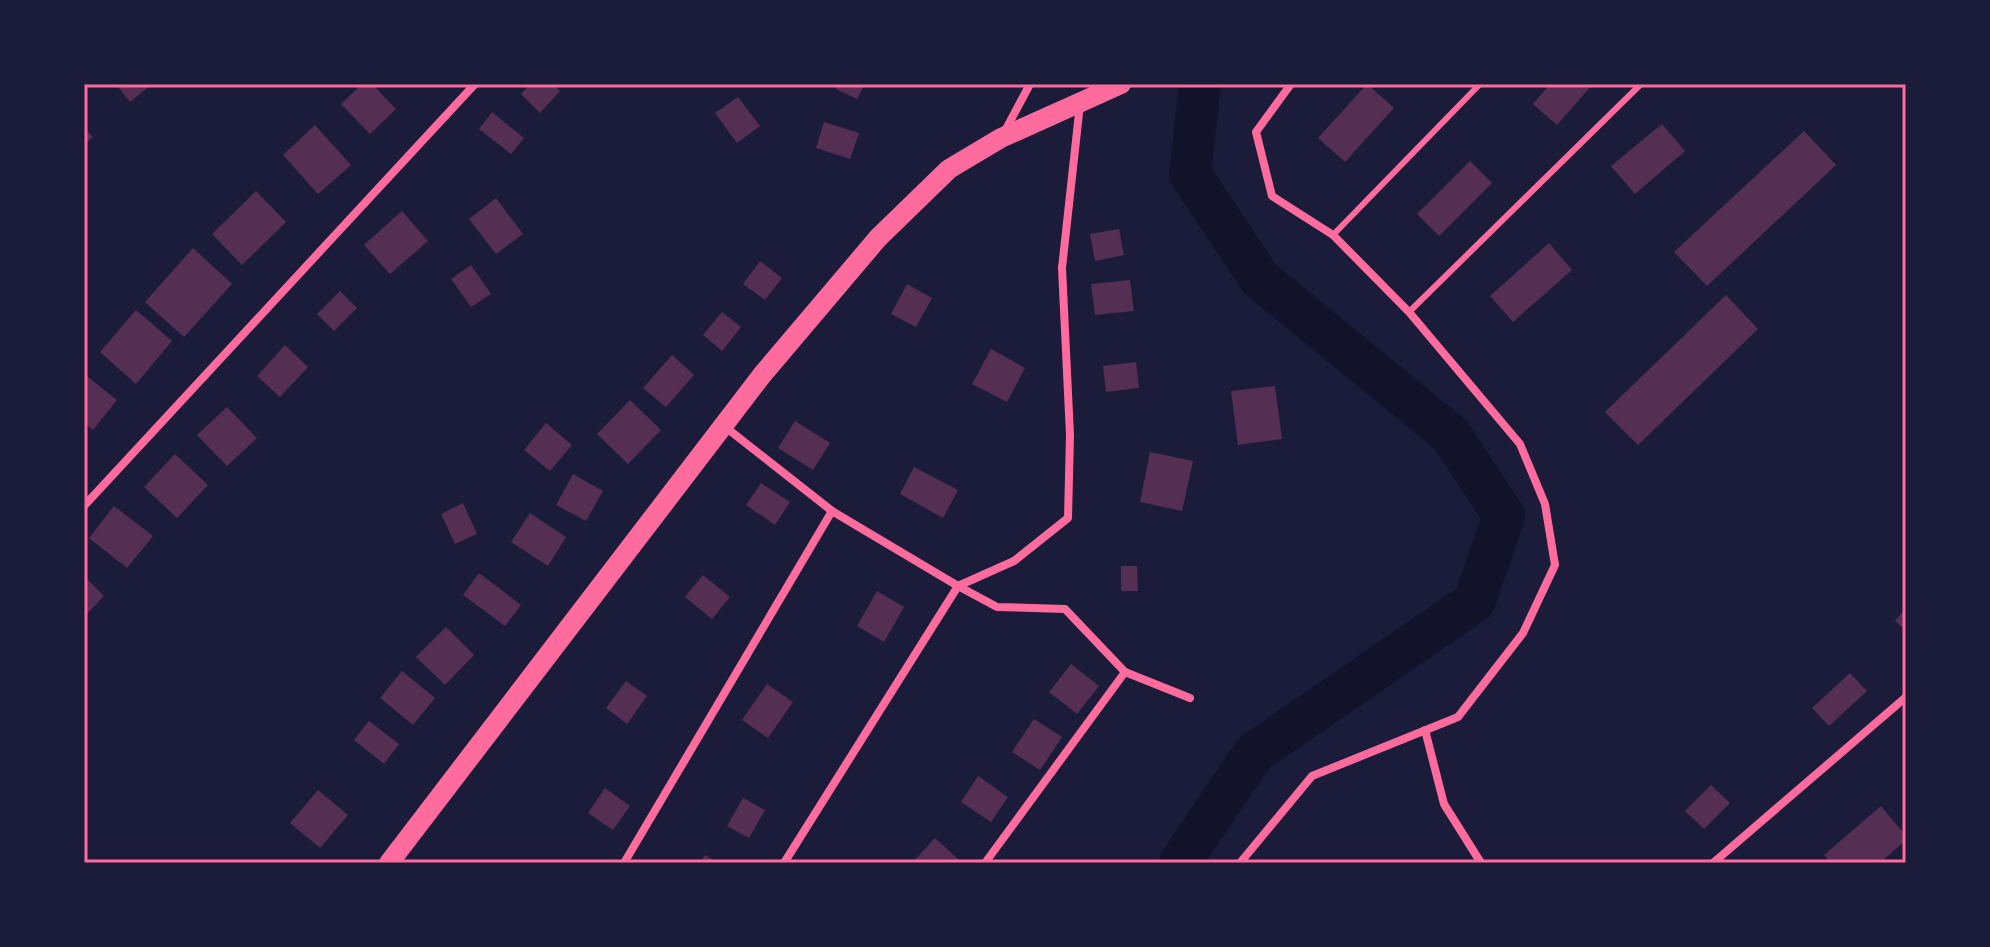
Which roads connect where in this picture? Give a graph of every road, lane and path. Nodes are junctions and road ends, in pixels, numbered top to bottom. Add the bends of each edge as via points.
1 (475, 84) edge
2 (1030, 84) edge
3 (1121, 84) edge
4 (1291, 84) edge
5 (1480, 84) edge
6 (1641, 84) edge
7 (1080, 103) junction
8 (1001, 138) junction
9 (1333, 235) junction
10 (1409, 312) junction
11 (724, 425) junction
12 (84, 506) edge
13 (832, 511) junction
14 (958, 586) junction
15 (1125, 672) junction
16 (1906, 697) edge
17 (1190, 698) dead end
18 (1425, 730) junction
19 (389, 863) edge
20 (624, 863) edge
21 (784, 863) edge
22 (985, 863) edge
23 (1240, 863) edge
24 (1481, 863) edge
25 (1713, 863) edge

1 - 12 street
2 - 8 street
3 - 7 main road
4 - 9 street via 1256,132 1272,196
5 - 9 lane
6 - 10 lane
7 - 8 main road
7 - 14 street via 1062,268 1068,518 1014,561
8 - 11 main road via 949,169 878,238
9 - 10 street
10 - 18 street via 1520,444 1545,504 1555,565 1523,633 1458,717
11 - 13 street
11 - 19 main road
13 - 14 street
13 - 20 street
14 - 15 street via 997,607 1065,609
14 - 21 street
15 - 17 street
15 - 22 street
16 - 25 street
18 - 23 street via 1312,776
18 - 24 street via 1444,804

